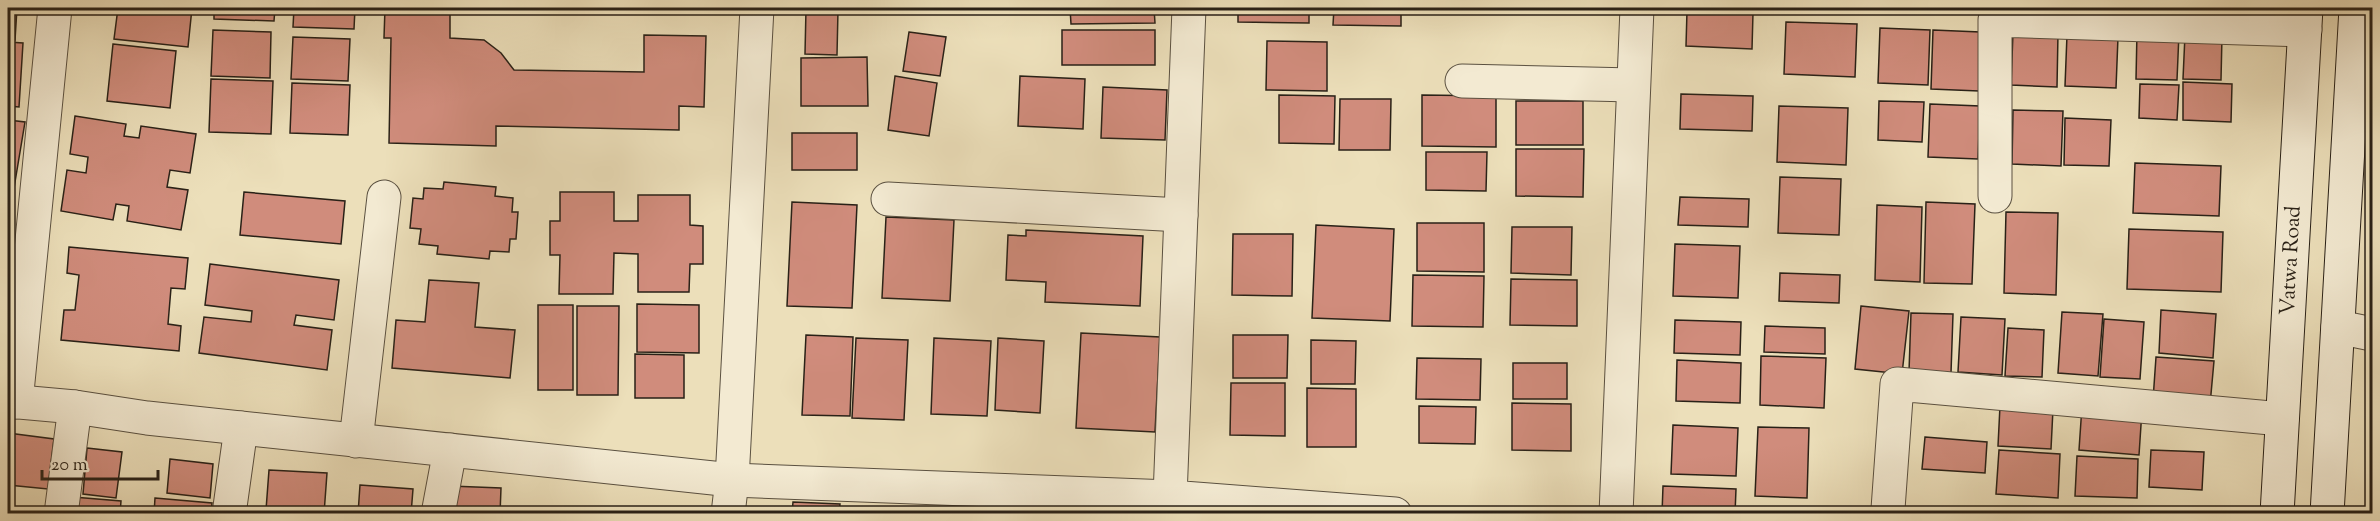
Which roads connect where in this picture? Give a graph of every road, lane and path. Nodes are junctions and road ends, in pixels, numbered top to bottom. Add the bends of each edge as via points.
1 (55, 8) edge
2 (757, 8) edge
3 (1189, 8) edge
4 (1636, 8) edge
5 (2356, 8) edge
6 (2305, 19) edge
7 (1462, 81) dead end
8 (1634, 85) junction
9 (384, 196) dead end
10 (1995, 196) dead end
11 (888, 199) dead end
12 (1181, 215) junction
13 (2338, 327) junction
14 (2373, 334) edge
15 (12, 401) edge
16 (75, 407) junction
17 (2282, 419) junction
18 (241, 428) junction
19 (356, 441) junction
20 (450, 450) junction
21 (732, 480) junction
22 (1170, 505) edge
23 (1888, 508) dead end
24 (61, 513) edge
25 (229, 513) edge
26 (438, 513) edge
27 (728, 513) edge
28 (1395, 513) edge
29 (1616, 513) edge
30 (2277, 513) edge
31 (2327, 513) edge

1 - 15 street
2 - 21 street
3 - 12 street
4 - 8 street
5 - 13 street
6 - 10 street via 1995,20
6 - 17 street, Vatwa Road
7 - 8 street
8 - 29 street
9 - 19 street
11 - 12 street
12 - 22 street
13 - 14 street
13 - 31 street
15 - 16 street
16 - 18 street
16 - 24 street
17 - 23 street via 1897,384
17 - 30 street, Vatwa Road
18 - 19 street
18 - 25 street
19 - 20 street
20 - 21 street
20 - 26 street
21 - 22 street
21 - 27 street
22 - 28 street

